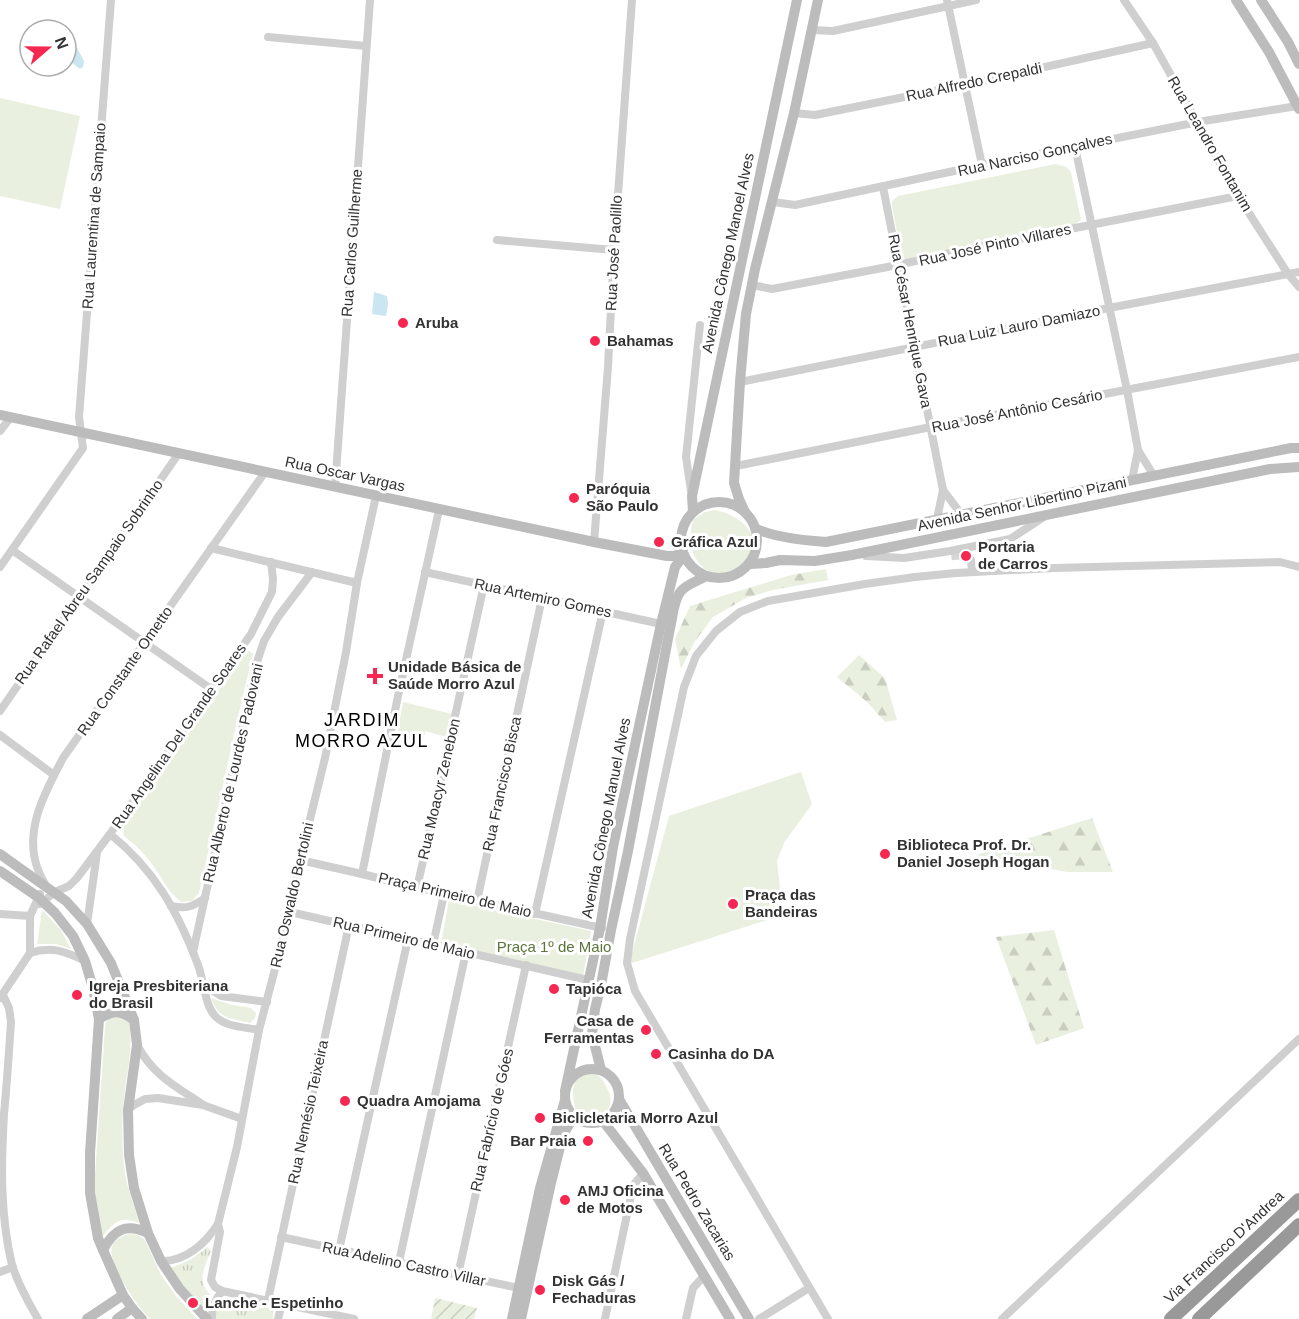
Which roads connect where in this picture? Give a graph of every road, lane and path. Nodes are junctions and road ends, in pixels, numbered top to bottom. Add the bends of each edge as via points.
1 (111, 0) edge
2 (370, 0) edge
3 (632, 0) edge
4 (797, 0) edge
5 (818, 0) edge
6 (976, 0) edge
7 (1124, 0) edge
8 (1236, 0) edge
9 (1264, 2) edge
10 (948, 3) edge
11 (812, 30) junction
12 (268, 37) dead end
13 (1153, 43) junction
14 (366, 46) junction
15 (1299, 64) edge
16 (964, 84) junction
17 (1298, 108) edge
18 (794, 113) junction
19 (1198, 122) junction
20 (1075, 147) junction
21 (982, 165) junction
22 (883, 187) junction
23 (1238, 196) junction
24 (773, 202) junction
25 (1092, 225) junction
26 (497, 240) dead end
27 (614, 250) junction
28 (898, 265) junction
29 (1299, 272) edge
30 (1288, 274) junction
31 (752, 285) junction
32 (1299, 287) edge
33 (1109, 308) junction
34 (700, 325) dead end
35 (916, 346) junction
36 (1299, 357) edge
37 (740, 382) junction
38 (1127, 390) junction
39 (5, 416) edge
40 (931, 427) junction
41 (0, 430) edge
42 (81, 432) junction
43 (1299, 448) edge
44 (1137, 450) junction
45 (178, 453) junction
46 (736, 466) junction
47 (1299, 467) edge
48 (265, 472) junction
49 (1154, 476) junction
50 (1132, 480) junction
51 (335, 487) junction
52 (944, 490) junction
53 (376, 496) junction
54 (692, 496) junction
55 (439, 510) junction
56 (693, 512) junction
57 (746, 512) junction
58 (1051, 513) junction
59 (961, 514) junction
60 (937, 519) junction
61 (756, 529) junction
62 (594, 542) junction
63 (211, 548) junction
64 (12, 550) junction
65 (683, 553) junction
66 (852, 555) junction
67 (971, 560) dead end
68 (271, 562) junction
69 (956, 562) tunnel mouth
70 (750, 564) junction
71 (0, 567) edge
72 (1299, 567) edge
73 (312, 572) junction
74 (425, 572) junction
75 (972, 572) junction
76 (956, 573) junction
77 (706, 576) junction
78 (357, 583) junction
79 (484, 585) junction
80 (79, 597) junction
81 (542, 598) junction
82 (603, 611) junction
83 (661, 624) junction
84 (251, 634) junction
85 (264, 641) junction
86 (144, 643) junction
87 (211, 689) junction
88 (0, 711) edge
89 (0, 735) edge
90 (54, 775) junction
91 (110, 834) junction
92 (97, 851) junction
93 (0, 854) edge
94 (300, 860) junction
95 (0, 871) edge
96 (362, 874) junction
97 (417, 888) junction
98 (50, 889) junction
99 (444, 894) junction
100 (205, 898) junction
101 (477, 901) junction
102 (36, 906) junction
103 (171, 906) junction
104 (290, 912) junction
105 (0, 914) edge
106 (535, 914) junction
107 (87, 924) junction
108 (349, 925) junction
109 (605, 929) junction
110 (408, 939) junction
111 (433, 945) junction
112 (193, 952) junction
113 (466, 952) junction
114 (30, 953) junction
115 (85, 961) junction
116 (526, 965) junction
117 (588, 980) junction
118 (204, 985) junction
119 (1, 997) edge
120 (267, 1002) junction
121 (595, 1010) junction
122 (99, 1019) junction
123 (134, 1020) junction
124 (259, 1030) junction
125 (1299, 1039) edge
126 (136, 1045) junction
127 (601, 1070) junction
128 (565, 1095) junction
129 (619, 1099) junction
130 (203, 1105) junction
131 (128, 1110) junction
132 (574, 1116) junction
133 (243, 1119) junction
134 (603, 1121) junction
135 (643, 1173) junction
136 (0, 1194) edge
137 (1299, 1200) edge
138 (218, 1224) junction
139 (1299, 1225) edge
140 (148, 1233) junction
141 (281, 1237) junction
142 (103, 1250) junction
143 (339, 1250) junction
144 (161, 1261) junction
145 (399, 1262) junction
146 (13, 1267) junction
147 (0, 1272) edge
148 (458, 1275) junction
149 (704, 1276) junction
150 (810, 1288) junction
151 (523, 1289) junction
152 (222, 1291) junction
153 (123, 1295) junction
154 (268, 1300) junction
155 (282, 1303) junction
156 (132, 1308) junction
157 (38, 1319) edge
158 (87, 1319) edge
159 (117, 1319) edge
160 (142, 1319) edge
161 (207, 1319) edge
162 (212, 1319) edge
163 (278, 1319) edge
164 (354, 1319) edge
165 (512, 1319) edge
166 (521, 1319) edge
167 (605, 1319) edge
168 (686, 1319) edge
169 (730, 1319) edge
170 (749, 1319) edge
171 (759, 1319) edge
172 (828, 1319) edge
173 (1002, 1319) edge
174 (1171, 1319) edge
175 (1199, 1319) edge

1 - 42 street, Rua Laurentina de Sampaio via 79,417
2 - 14 street, Rua Carlos Guilherme
3 - 27 street, Rua José Paolillo
4 - 54 street, Avenida Cônego Manoel Alves
5 - 11 street, Avenida Cônego Manoel Alves
6 - 10 street
7 - 13 street, Rua Leandro Fontanim
8 - 17 street
9 - 15 street
10 - 11 street via 833,31
10 - 16 street
11 - 18 street, Avenida Cônego Manoel Alves
12 - 14 street
13 - 16 street, Rua Alfredo Crepaldi
13 - 19 street, Rua Leandro Fontanim
14 - 51 street, Rua Carlos Guilherme
16 - 18 street, Rua Alfredo Crepaldi via 815,115
16 - 21 street
17 - 19 street, Rua Narciso Gonçalves
18 - 24 street, Avenida Cônego Manoel Alves
19 - 20 street, Rua Narciso Gonçalves
19 - 23 street, Rua Leandro Fontanim
20 - 21 street, Rua Narciso Gonçalves
20 - 25 street
21 - 22 street, Rua Narciso Gonçalves
22 - 24 street, Rua Narciso Gonçalves via 795,205
22 - 28 street, Rua César Henrique Gava
23 - 25 street, Rua José Pinto Villares
23 - 30 street, Rua Leandro Fontanim
24 - 31 street, Avenida Cônego Manoel Alves
25 - 28 street, Rua José Pinto Villares
25 - 33 street
26 - 27 street
27 - 62 street, Rua José Paolillo
28 - 31 street, Rua José Pinto Villares via 772,289
28 - 35 street, Rua César Henrique Gava
29 - 30 street, Rua Luiz Lauro Damiazo
30 - 32 street, Rua Leandro Fontanim
30 - 33 street, Rua Luiz Lauro Damiazo
31 - 37 street, Avenida Cônego Manoel Alves
33 - 35 street, Rua Luiz Lauro Damiazo
33 - 38 street
34 - 54 street via 686,457
35 - 37 street, Rua Luiz Lauro Damiazo
35 - 40 street, Rua César Henrique Gava
36 - 38 street, Rua José Antônio Cesário
37 - 46 street, Avenida Cônego Manoel Alves
38 - 40 street, Rua José Antônio Cesário
38 - 44 street
39 - 41 street
39 - 42 street, Rua Oscar Vargas
40 - 46 street, Rua José Antônio Cesário
40 - 52 street, Rua César Henrique Gava
42 - 45 street, Rua Oscar Vargas
42 - 64 street, Rua Laurentina de Sampaio via 83,448
43 - 49 street, Avenida Senhor Libertino Pizani
44 - 49 street
44 - 50 street
45 - 48 street, Rua Oscar Vargas
45 - 80 street, Rua Rafael Abreu Sampaio Sobrinho
46 - 57 street, Avenida Cônego Manoel Alves via 734,483
47 - 58 street, Avenida Senhor Libertino Pizani via 1270,469
48 - 51 street, Rua Oscar Vargas
48 - 63 street, Rua Constante Ometto
49 - 50 street, Avenida Senhor Libertino Pizani
50 - 59 street, Avenida Senhor Libertino Pizani
51 - 53 street, Rua Oscar Vargas
52 - 59 street, Rua César Henrique Gava
52 - 60 street, Rua César Henrique Gava
53 - 55 street, Rua Oscar Vargas
53 - 78 street, Rua Oswaldo Bertolini
54 - 56 street, Avenida Cônego Manoel Alves
55 - 62 street, Rua Oscar Vargas
55 - 74 street
56 - 57 street via 713,502 725,502
56 - 65 street via 682,530
57 - 61 street
58 - 66 street, Avenida Senhor Libertino Pizani
58 - 66 street via 1010,539 971,549 904,558
59 - 60 street, Avenida Senhor Libertino Pizani
60 - 61 street, Avenida Senhor Libertino Pizani via 826,542 784,538
61 - 70 street via 756,553
62 - 65 street, Rua Oscar Vargas via 667,556
63 - 68 street
63 - 86 street, Rua Constante Ometto
64 - 71 street, Rua Laurentina de Sampaio
64 - 80 street
65 - 77 street via 689,564
65 - 83 street, Avenida Cônego Manuel Alves via 675,567
66 - 70 street, Avenida Senhor Libertino Pizani
67 - 75 street
68 - 73 street
68 - 84 street, Rua Angelina Del Grande Soares via 272,592
69 - 76 street
70 - 77 street via 730,577
72 - 75 street via 1280,562
73 - 78 street
73 - 85 street, Rua Alberto de Lourdes Padovani
74 - 79 street, Rua Artemiro Gomes
74 - 96 street
75 - 76 street
76 - 150 street via 768,601 740,612 716,632 696,656 684,687 630,939 627,963 634,991
77 - 109 street, Avenida Cônego Manuel Alves via 687,586 676,600 628,851
78 - 94 street, Rua Oswaldo Bertolini via 325,758
79 - 81 street, Rua Artemiro Gomes
79 - 97 street, Rua Moacyr Zenebon
80 - 86 street
80 - 88 street, Rua Rafael Abreu Sampaio Sobrinho
81 - 82 street, Rua Artemiro Gomes
81 - 101 street, Rua Francisco Bisca
82 - 83 street, Rua Artemiro Gomes
82 - 106 street
83 - 109 street, Avenida Cônego Manuel Alves via 614,847
84 - 85 street
84 - 87 street, Rua Angelina Del Grande Soares
85 - 100 street, Rua Alberto de Lourdes Padovani
86 - 87 street
86 - 90 street, Rua Constante Ometto
87 - 91 street, Rua Angelina Del Grande Soares
89 - 90 street
90 - 98 street, Rua Constante Ometto via 37,815 33,843 36,866
91 - 92 street, Rua Angelina Del Grande Soares
91 - 103 street via 147,869
92 - 98 street, Rua Angelina Del Grande Soares via 69,886
92 - 107 street
93 - 98 street
94 - 96 street, Praça Primeiro de Maio
94 - 104 street, Rua Oswaldo Bertolini
95 - 102 street
96 - 97 street, Praça Primeiro de Maio
97 - 99 street, Praça Primeiro de Maio
98 - 102 street, Rua Angelina Del Grande Soares
98 - 107 street
99 - 101 street, Praça Primeiro de Maio
99 - 111 street
100 - 103 street via 183,908
100 - 112 street, Rua Alberto de Lourdes Padovani
101 - 106 street, Praça Primeiro de Maio
102 - 105 street
102 - 114 street
102 - 115 street via 55,913 73,936
103 - 112 street
104 - 108 street, Rua Primeiro de Maio
104 - 120 street, Rua Oswaldo Bertolini
106 - 109 street, Praça Primeiro de Maio
107 - 123 street via 111,963
108 - 110 street, Rua Primeiro de Maio
108 - 141 street, Rua Nemésio Teixeira
109 - 117 street, Avenida Cônego Manuel Alves
109 - 121 street, Avenida Cônego Manuel Alves via 601,986
110 - 111 street, Rua Primeiro de Maio
110 - 143 street
111 - 113 street, Rua Primeiro de Maio
112 - 118 street
113 - 116 street, Rua Primeiro de Maio
113 - 145 street
114 - 115 street via 57,950
114 - 119 street
115 - 122 street
116 - 117 street, Rua Primeiro de Maio
116 - 148 street, Rua Fabrício de Góes
117 - 121 street via 595,986
117 - 128 street, Avenida Cônego Manuel Alves
118 - 120 street via 221,996
118 - 124 street via 215,1016 225,1023
119 - 136 street via 9,1008 11,1022
120 - 124 street, Rua Oswaldo Bertolini
121 - 127 street, Avenida Cônego Manuel Alves via 592,1034
122 - 123 street via 115,1012
122 - 142 street via 90,1193
123 - 126 street
124 - 133 street, Rua Oswaldo Bertolini
125 - 173 street
126 - 130 street via 156,1072
126 - 131 street
127 - 128 street via 583,1070 575,1075
127 - 129 street via 615,1082
128 - 132 street
128 - 151 street, Avenida Cônego Manuel Alves via 540,1188
129 - 134 street via 611,1116
129 - 170 street, Rua Pedro Zacarias
130 - 131 street via 158,1098 145,1099
130 - 133 street
131 - 140 street via 134,1188
132 - 134 street via 588,1123
132 - 151 street, Avenida Cônego Manuel Alves via 563,1135
133 - 138 street, Rua Oswaldo Bertolini
134 - 135 street
135 - 149 street
135 - 167 street via 633,1186
136 - 146 street
137 - 174 highway, Via Francisco D'Andrea
138 - 144 street, Rua Oswaldo Bertolini via 201,1246 181,1257
138 - 152 street via 212,1280
139 - 175 highway
140 - 142 street via 127,1228 117,1231
140 - 144 street
141 - 143 street, Rua Adelino Castro Villar
141 - 154 street, Rua Nemésio Teixeira
142 - 153 street
143 - 145 street, Rua Adelino Castro Villar
144 - 161 street
145 - 148 street, Rua Adelino Castro Villar
146 - 147 street
146 - 157 street
148 - 151 street, Rua Adelino Castro Villar
149 - 168 street via 693,1288
149 - 169 street
150 - 171 street
150 - 172 street
151 - 165 street, Avenida Cônego Manuel Alves
151 - 166 street, Avenida Cônego Manuel Alves
152 - 154 street
152 - 162 street via 214,1301
153 - 156 street
153 - 158 street
154 - 155 street
155 - 163 street
155 - 164 street
156 - 159 street
156 - 160 street

